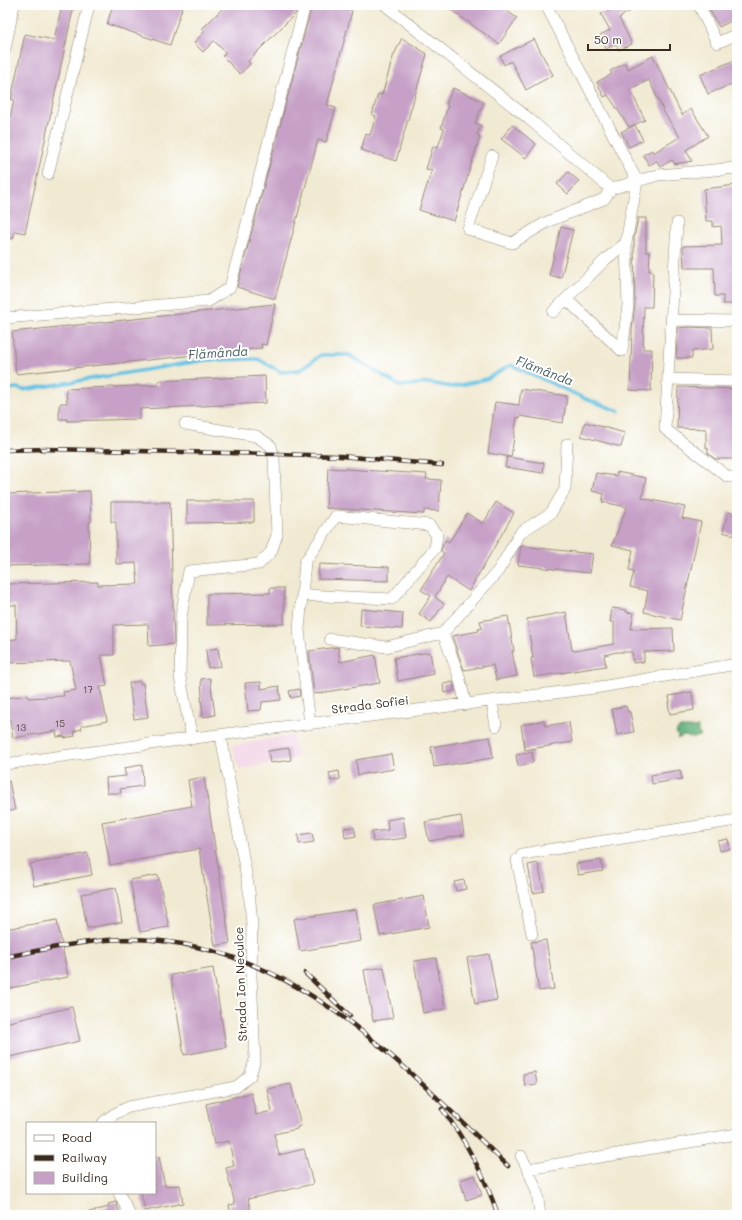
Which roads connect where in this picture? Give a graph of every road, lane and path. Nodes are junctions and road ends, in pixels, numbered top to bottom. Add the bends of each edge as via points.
1 (14, 5) edge
2 (89, 5) edge
3 (305, 5) edge
4 (385, 5) edge
5 (546, 5) edge
6 (699, 5) edge
7 (737, 34) edge
8 (5, 49) edge
9 (492, 156) dead end
10 (737, 168) edge
11 (48, 174) dead end
12 (637, 181) junction
13 (611, 189) junction
14 (677, 223) dead end
15 (626, 243) junction
16 (566, 299) junction
17 (553, 312) dead end
18 (5, 318) edge
19 (672, 320) junction
20 (737, 321) edge
21 (668, 379) junction
22 (737, 381) edge
23 (185, 424) dead end
24 (567, 444) dead end
25 (737, 477) edge
26 (302, 595) junction
27 (444, 633) junction
28 (330, 639) dead end
29 (737, 664) edge
30 (492, 702) junction
31 (466, 705) junction
32 (310, 724) junction
33 (496, 726) dead end
34 (221, 736) junction
35 (192, 739) junction
36 (5, 764) edge
37 (737, 820) edge
38 (532, 934) dead end
39 (104, 1122) edge
40 (737, 1134) edge
41 (521, 1156) dead end
42 (528, 1169) junction
43 (120, 1194) edge
44 (130, 1215) edge
45 (540, 1215) edge

1 - 8 street
2 - 11 street
3 - 18 street via 230,287 209,301
4 - 13 street via 528,118
5 - 12 street
6 - 7 street via 717,43
9 - 13 street via 468,229 512,243 547,222 604,199
10 - 12 street via 658,175
12 - 13 street
12 - 15 street
14 - 19 street
15 - 16 street
15 - 16 street via 628,304 622,351
16 - 17 street
19 - 20 street
19 - 21 street
21 - 22 street
21 - 25 street via 665,429 728,477
23 - 35 street via 256,436 271,446 274,458 277,535 271,552 259,564 189,571 181,617 180,677
24 - 27 street via 565,489 551,513 522,532 498,571
26 - 26 street via 392,600 435,548 437,535 429,525 336,516 305,562
26 - 32 street via 299,630
27 - 28 street via 386,648
27 - 31 street
29 - 30 street, Strada Sofiei
30 - 31 street, Strada Sofiei
30 - 33 street
31 - 32 street, Strada Sofiei
32 - 34 street, Strada Sofiei
34 - 35 street, Strada Sofiei
34 - 39 street, Strada Ion Neculce via 250,905 255,1051 252,1070 246,1080 236,1087 129,1107 116,1112
35 - 36 street, Strada Sofiei
37 - 38 street via 520,857
40 - 42 street
41 - 42 street
42 - 45 street via 537,1192
43 - 44 street

